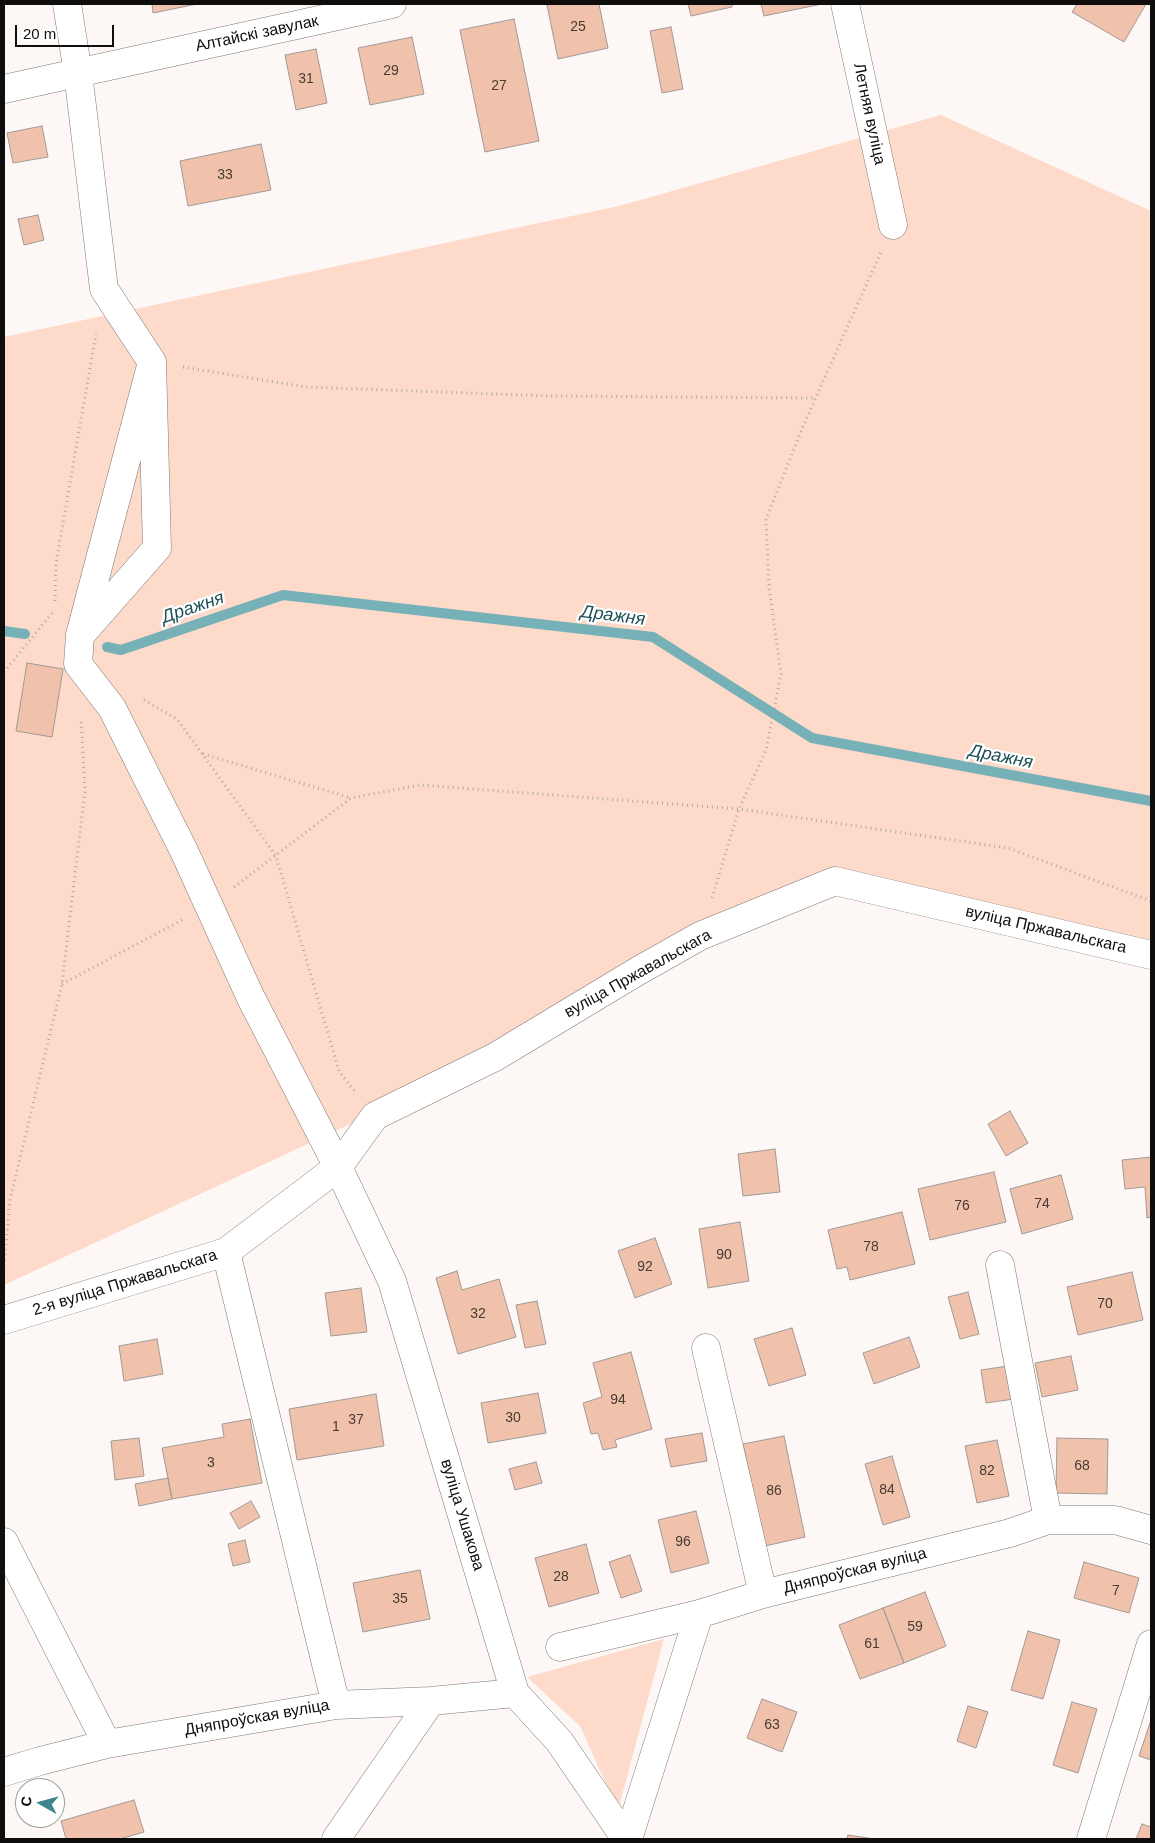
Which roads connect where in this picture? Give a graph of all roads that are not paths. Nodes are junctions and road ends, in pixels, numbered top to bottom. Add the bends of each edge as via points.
1 (67, 4) edge
2 (392, 4) edge
3 (845, 4) edge
4 (78, 73) junction
5 (4, 89) edge
6 (893, 225) road end
7 (152, 362) junction
8 (80, 635) junction
9 (1151, 955) edge
10 (338, 1167) junction
11 (226, 1252) junction
12 (1000, 1264) dead end
13 (4, 1320) edge
14 (706, 1348) dead end
15 (1048, 1520) junction
16 (1151, 1530) edge
17 (4, 1542) edge
18 (762, 1594) junction
19 (699, 1614) junction
20 (1151, 1644) edge
21 (560, 1647) dead end
22 (515, 1693) junction
23 (431, 1701) junction
24 (336, 1705) junction
25 (108, 1744) junction
26 (4, 1772) edge
27 (336, 1839) edge
28 (627, 1839) edge
29 (1091, 1839) edge

1 - 4 street
2 - 4 street, Алтайскі завулак
3 - 6 street, Летняя вуліца
4 - 5 street, Алтайскі завулак
4 - 7 street via 104,289
7 - 8 street, вуліца Ушакова
7 - 8 street via 157,548
8 - 10 street, вуліца Ушакова via 78,664 112,708 180,843 250,996
9 - 10 street, вуліца Пржавальскага via 834,881 700,936 495,1057 375,1116
10 - 11 street, 2-я вуліца Пржавальскага
10 - 22 street, вуліца Ушакова via 392,1281
11 - 13 street, 2-я вуліца Пржавальскага
11 - 24 street
12 - 15 street
14 - 18 street
15 - 16 street, Дняпроўская вуліца via 1115,1520
15 - 18 street, Дняпроўская вуліца via 1010,1533
17 - 25 street
18 - 19 street, Дняпроўская вуліца
19 - 21 street, Дняпроўская вуліца
19 - 28 street
20 - 29 street
22 - 23 street, Дняпроўская вуліца
22 - 28 street, вуліца Ушакова via 558,1742
23 - 24 street, Дняпроўская вуліца
23 - 27 street
24 - 25 street, Дняпроўская вуліца
25 - 26 street, Дняпроўская вуліца

